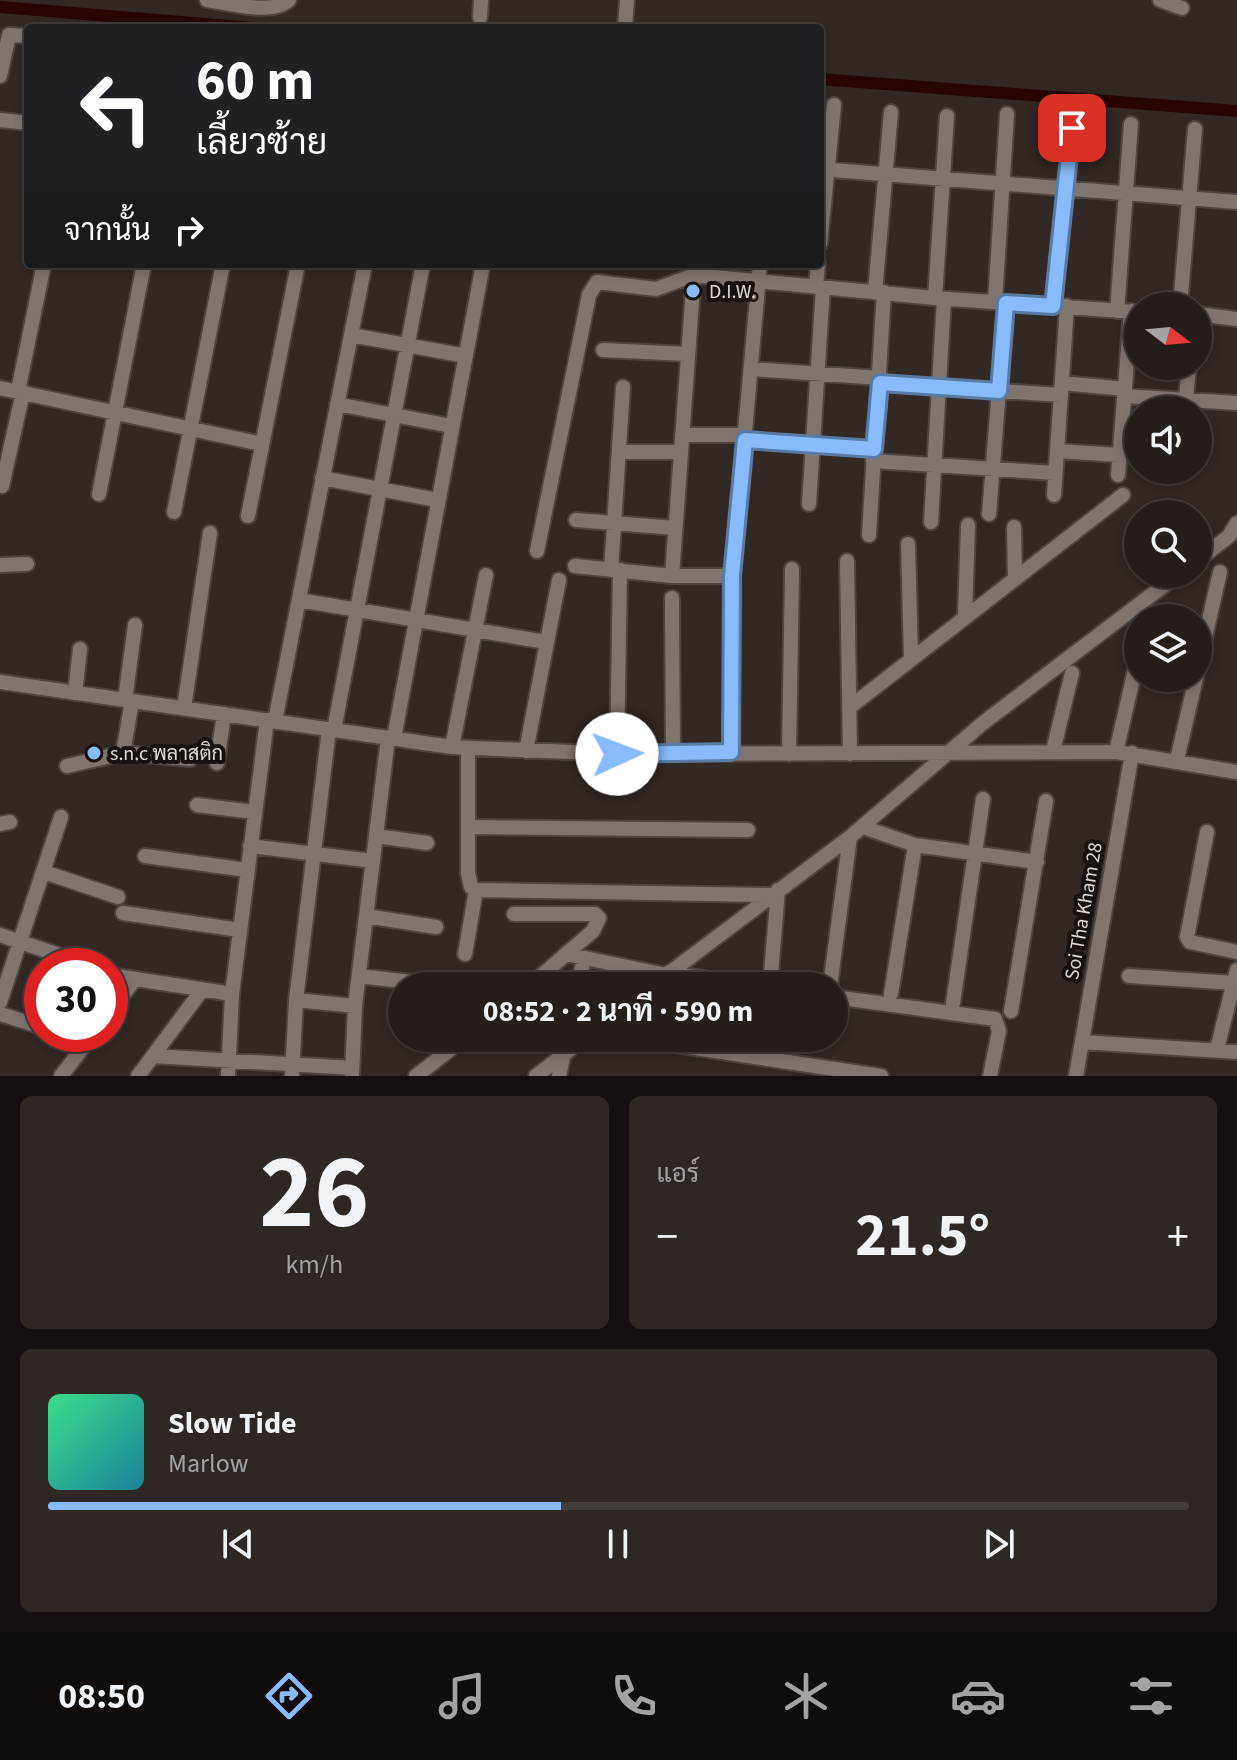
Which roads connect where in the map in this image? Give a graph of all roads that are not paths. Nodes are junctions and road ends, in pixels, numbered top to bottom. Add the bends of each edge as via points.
1 (207, 0) edge
2 (289, 0) edge
3 (481, 0) edge
4 (627, 0) edge
5 (1160, 0) edge
6 (1182, 8) dead end
7 (480, 17) dead end
8 (625, 24) edge
9 (24, 36) edge
10 (0, 76) edge
11 (834, 105) dead end
12 (891, 112) dead end
13 (1007, 114) dead end
14 (947, 116) dead end
15 (0, 120) edge
16 (24, 123) edge
17 (1131, 124) dead end
18 (1072, 128) dead end
19 (1195, 129) dead end
20 (824, 170) edge
21 (885, 175) junction
22 (943, 178) junction
23 (1003, 185) junction
24 (1065, 188) junction
25 (1126, 192) junction
26 (1189, 198) junction
27 (1237, 202) edge
28 (43, 268) edge
29 (143, 268) edge
30 (222, 268) edge
31 (297, 268) edge
32 (364, 268) edge
33 (422, 268) edge
34 (482, 268) edge
35 (760, 268) edge
36 (818, 268) edge
37 (694, 275) junction
38 (759, 282) junction
39 (819, 287) junction
40 (880, 292) junction
41 (1129, 292) edge
42 (1181, 292) edge
43 (940, 299) junction
44 (1001, 303) junction
45 (1060, 306) junction
46 (1124, 311) edge
47 (1212, 316) edge
48 (1237, 319) edge
49 (351, 335) junction
50 (408, 346) junction
51 (603, 350) dead end
52 (687, 354) junction
53 (466, 356) junction
54 (751, 369) junction
55 (817, 373) junction
56 (880, 380) junction
57 (1125, 380) edge
58 (623, 387) dead end
59 (0, 388) edge
60 (939, 388) junction
61 (1061, 389) junction
62 (999, 391) junction
63 (21, 392) junction
64 (1124, 393) junction
65 (1139, 396) edge
66 (1237, 403) edge
67 (337, 404) junction
68 (1212, 404) edge
69 (114, 415) junction
70 (395, 417) junction
71 (451, 426) junction
72 (190, 430) junction
73 (682, 435) junction
74 (745, 438) junction
75 (262, 444) junction
76 (813, 445) junction
77 (1057, 451) junction
78 (619, 452) junction
79 (681, 452) junction
80 (874, 455) junction
81 (1119, 455) junction
82 (934, 465) junction
83 (993, 468) junction
84 (1055, 473) junction
85 (1118, 475) dead end
86 (322, 478) junction
87 (2, 486) dead end
88 (382, 490) junction
89 (99, 494) dead end
90 (1054, 495) dead end
91 (1123, 495) dead end
92 (437, 500) junction
93 (809, 504) dead end
94 (174, 512) dead end
95 (989, 514) dead end
96 (248, 516) dead end
97 (576, 520) dead end
98 (931, 522) dead end
99 (614, 523) junction
100 (1237, 523) edge
101 (968, 525) dead end
102 (1014, 527) dead end
103 (675, 528) junction
104 (210, 533) dead end
105 (869, 535) dead end
106 (908, 544) dead end
107 (1212, 549) edge
108 (537, 551) dead end
109 (847, 561) dead end
110 (27, 564) dead end
111 (0, 565) edge
112 (575, 566) dead end
113 (792, 569) dead end
114 (616, 570) junction
115 (1220, 572) dead end
116 (486, 575) dead end
117 (672, 576) junction
118 (732, 576) junction
119 (1015, 579) junction
120 (559, 580) dead end
121 (1161, 588) edge
122 (672, 598) dead end
123 (299, 600) junction
124 (1212, 607) edge
125 (358, 611) junction
126 (965, 615) junction
127 (417, 620) junction
128 (135, 625) dead end
129 (475, 629) junction
130 (546, 642) junction
131 (80, 649) dead end
132 (911, 659) junction
133 (1072, 673) dead end
134 (0, 682) edge
135 (1130, 692) edge
136 (1193, 692) edge
137 (75, 693) junction
138 (128, 701) junction
139 (850, 707) junction
140 (184, 708) junction
141 (224, 714) junction
142 (271, 720) junction
143 (331, 729) junction
144 (391, 738) junction
145 (452, 747) junction
146 (468, 748) junction
147 (526, 751) junction
148 (1053, 751) junction
149 (673, 752) junction
150 (731, 752) junction
151 (949, 752) junction
152 (1116, 752) junction
153 (123, 753) junction
154 (1132, 753) junction
155 (617, 754) junction
156 (789, 754) junction
157 (850, 754) junction
158 (190, 759) dead end
159 (1177, 760) junction
160 (217, 763) dead end
161 (67, 766) dead end
162 (1236, 769) edge
163 (983, 799) dead end
164 (1046, 801) dead end
165 (197, 805) dead end
166 (254, 812) junction
167 (61, 817) dead end
168 (468, 827) junction
169 (863, 827) junction
170 (748, 830) dead end
171 (1207, 832) dead end
172 (376, 836) junction
173 (850, 837) junction
174 (427, 843) dead end
175 (915, 845) junction
176 (250, 846) junction
177 (313, 853) junction
178 (976, 854) junction
179 (145, 856) dead end
180 (373, 861) junction
181 (1037, 862) junction
182 (247, 870) junction
183 (44, 872) junction
184 (476, 890) junction
185 (774, 893) junction
186 (118, 897) dead end
187 (123, 913) dead end
188 (514, 914) dead end
189 (366, 916) junction
190 (436, 927) dead end
191 (240, 930) junction
192 (0, 935) edge
193 (20, 941) junction
194 (40, 948) edge
195 (1237, 952) edge
196 (465, 954) dead end
197 (566, 954) junction
198 (584, 958) junction
199 (546, 972) edge
200 (581, 972) edge
201 (657, 972) edge
202 (670, 972) edge
203 (771, 972) edge
204 (832, 972) edge
205 (359, 976) junction
206 (1129, 976) dead end
207 (1235, 976) edge
208 (128, 978) edge
209 (135, 979) junction
210 (388, 979) edge
211 (128, 988) edge
212 (202, 990) junction
213 (232, 994) junction
214 (891, 994) dead end
215 (848, 999) edge
216 (296, 1000) junction
217 (0, 1002) edge
218 (953, 1003) dead end
219 (355, 1006) junction
220 (1011, 1011) dead end
221 (0, 1014) edge
222 (24, 1021) edge
223 (1082, 1042) junction
224 (1217, 1049) junction
225 (79, 1052) edge
226 (447, 1052) edge
227 (564, 1052) edge
228 (568, 1052) edge
229 (721, 1052) edge
230 (1237, 1052) edge
231 (153, 1056) junction
232 (563, 1056) junction
233 (228, 1069) edge
234 (292, 1071) edge
235 (352, 1072) edge
236 (61, 1076) edge
237 (138, 1076) edge
238 (416, 1076) edge
239 (536, 1076) edge
240 (559, 1076) edge
241 (881, 1076) edge
242 (990, 1076) edge
243 (1076, 1076) edge

1 - 2 street via 264,7
3 - 7 street
4 - 8 street
5 - 6 street
9 - 10 street via 9,35
11 - 20 street
12 - 21 street
13 - 23 street
14 - 22 street
15 - 16 street
17 - 25 street
18 - 24 street
19 - 26 street
20 - 21 street
21 - 22 street
21 - 40 street
22 - 23 street
22 - 43 street
23 - 24 street
23 - 44 street
24 - 25 street
24 - 45 street
25 - 26 street
25 - 41 street
26 - 27 street
26 - 42 street
28 - 63 street
29 - 69 street
30 - 72 street
31 - 75 street
32 - 49 street
33 - 50 street
34 - 53 street
35 - 38 street
36 - 39 street
37 - 38 street
37 - 52 street
37 - 108 street via 656,289 603,281 592,288
38 - 39 street
38 - 54 street
39 - 40 street
39 - 55 street
40 - 43 street
40 - 56 street
43 - 44 street
43 - 60 street
44 - 45 street
44 - 62 street
45 - 46 street
45 - 61 street
47 - 48 street
49 - 50 street
49 - 67 street
50 - 53 street
50 - 70 street
51 - 52 street
52 - 73 street
53 - 71 street
54 - 55 street
54 - 74 street
55 - 56 street
55 - 76 street
56 - 60 street
56 - 80 street
57 - 64 street
58 - 78 street
59 - 63 street
60 - 62 street
60 - 82 street
61 - 62 street
61 - 64 street
61 - 77 street
62 - 83 street
63 - 69 street
63 - 87 street
64 - 65 street
64 - 81 street
66 - 68 street
67 - 70 street
67 - 86 street
69 - 72 street
69 - 89 street
70 - 71 street
70 - 88 street
71 - 92 street
72 - 75 street
72 - 94 street
73 - 74 street
73 - 79 street
74 - 76 street
74 - 118 street
75 - 96 street
76 - 80 street
76 - 93 street
77 - 81 street
77 - 84 street
78 - 79 street
78 - 99 street
79 - 103 street
80 - 82 street
80 - 105 street
81 - 85 street
82 - 83 street
82 - 98 street
83 - 84 street
83 - 95 street
84 - 90 street
86 - 88 street
86 - 123 street
88 - 92 street
88 - 125 street
91 - 119 street
92 - 127 street
97 - 99 street
99 - 103 street
99 - 114 street
100 - 107 street
101 - 126 street
102 - 119 street
103 - 117 street
104 - 140 street
106 - 132 street
109 - 139 street
110 - 111 street
112 - 114 street
113 - 156 street
114 - 117 street
114 - 155 street
115 - 124 street
116 - 129 street
117 - 118 street
118 - 150 street
119 - 126 street
120 - 130 street
121 - 151 street
122 - 149 street
123 - 125 street
123 - 142 street
125 - 127 street
125 - 143 street
126 - 132 street
127 - 129 street
127 - 144 street
128 - 138 street
129 - 130 street
129 - 145 street
130 - 147 street
131 - 137 street
132 - 139 street
133 - 148 street
134 - 137 street
135 - 152 street
136 - 159 street
137 - 138 street
138 - 140 street
138 - 153 street
139 - 157 street
140 - 141 street
141 - 142 street
141 - 160 street
142 - 143 street
142 - 166 street
143 - 144 street
143 - 177 street
144 - 145 street
144 - 172 street
145 - 146 street
146 - 147 street
146 - 168 street
147 - 155 street
148 - 151 street
148 - 152 street
149 - 150 street
149 - 155 street
150 - 156 street
151 - 157 street
151 - 169 street
152 - 154 street
153 - 158 street
153 - 161 street
154 - 159 street
154 - 223 street, Soi Tha Kham 28
156 - 157 street
159 - 162 street
163 - 178 street
164 - 181 street
165 - 166 street
166 - 176 street
167 - 183 street
168 - 170 street
168 - 184 street via 469,882
169 - 173 street
169 - 175 street
171 - 195 street via 1187,937
172 - 174 street
172 - 180 street
173 - 185 street
173 - 204 street
175 - 178 street
175 - 214 street
176 - 177 street
176 - 182 street
177 - 180 street
177 - 216 street
178 - 181 street
178 - 218 street
179 - 182 street
180 - 189 street
181 - 220 street
182 - 191 street
183 - 186 street
183 - 193 street
184 - 185 street
184 - 196 street
185 - 202 street
185 - 203 street
187 - 191 street
188 - 197 street via 595,914 598,925
189 - 190 street
189 - 205 street
191 - 213 street
192 - 193 street
193 - 194 street
193 - 217 street
197 - 198 street
197 - 199 street
198 - 200 street
198 - 201 street
205 - 210 street
205 - 219 street
206 - 207 street
207 - 224 street
208 - 209 street
209 - 211 street
209 - 212 street
212 - 213 street
212 - 231 street
213 - 233 street
215 - 242 street via 995,1019
216 - 219 street
216 - 234 street
219 - 235 street
221 - 222 street
223 - 224 street
223 - 243 street, Soi Tha Kham 28
224 - 230 street
225 - 236 street
226 - 238 street
227 - 232 street
228 - 232 street
229 - 241 street
231 - 233 street
231 - 237 street
232 - 239 street
232 - 240 street
233 - 234 street
234 - 235 street

